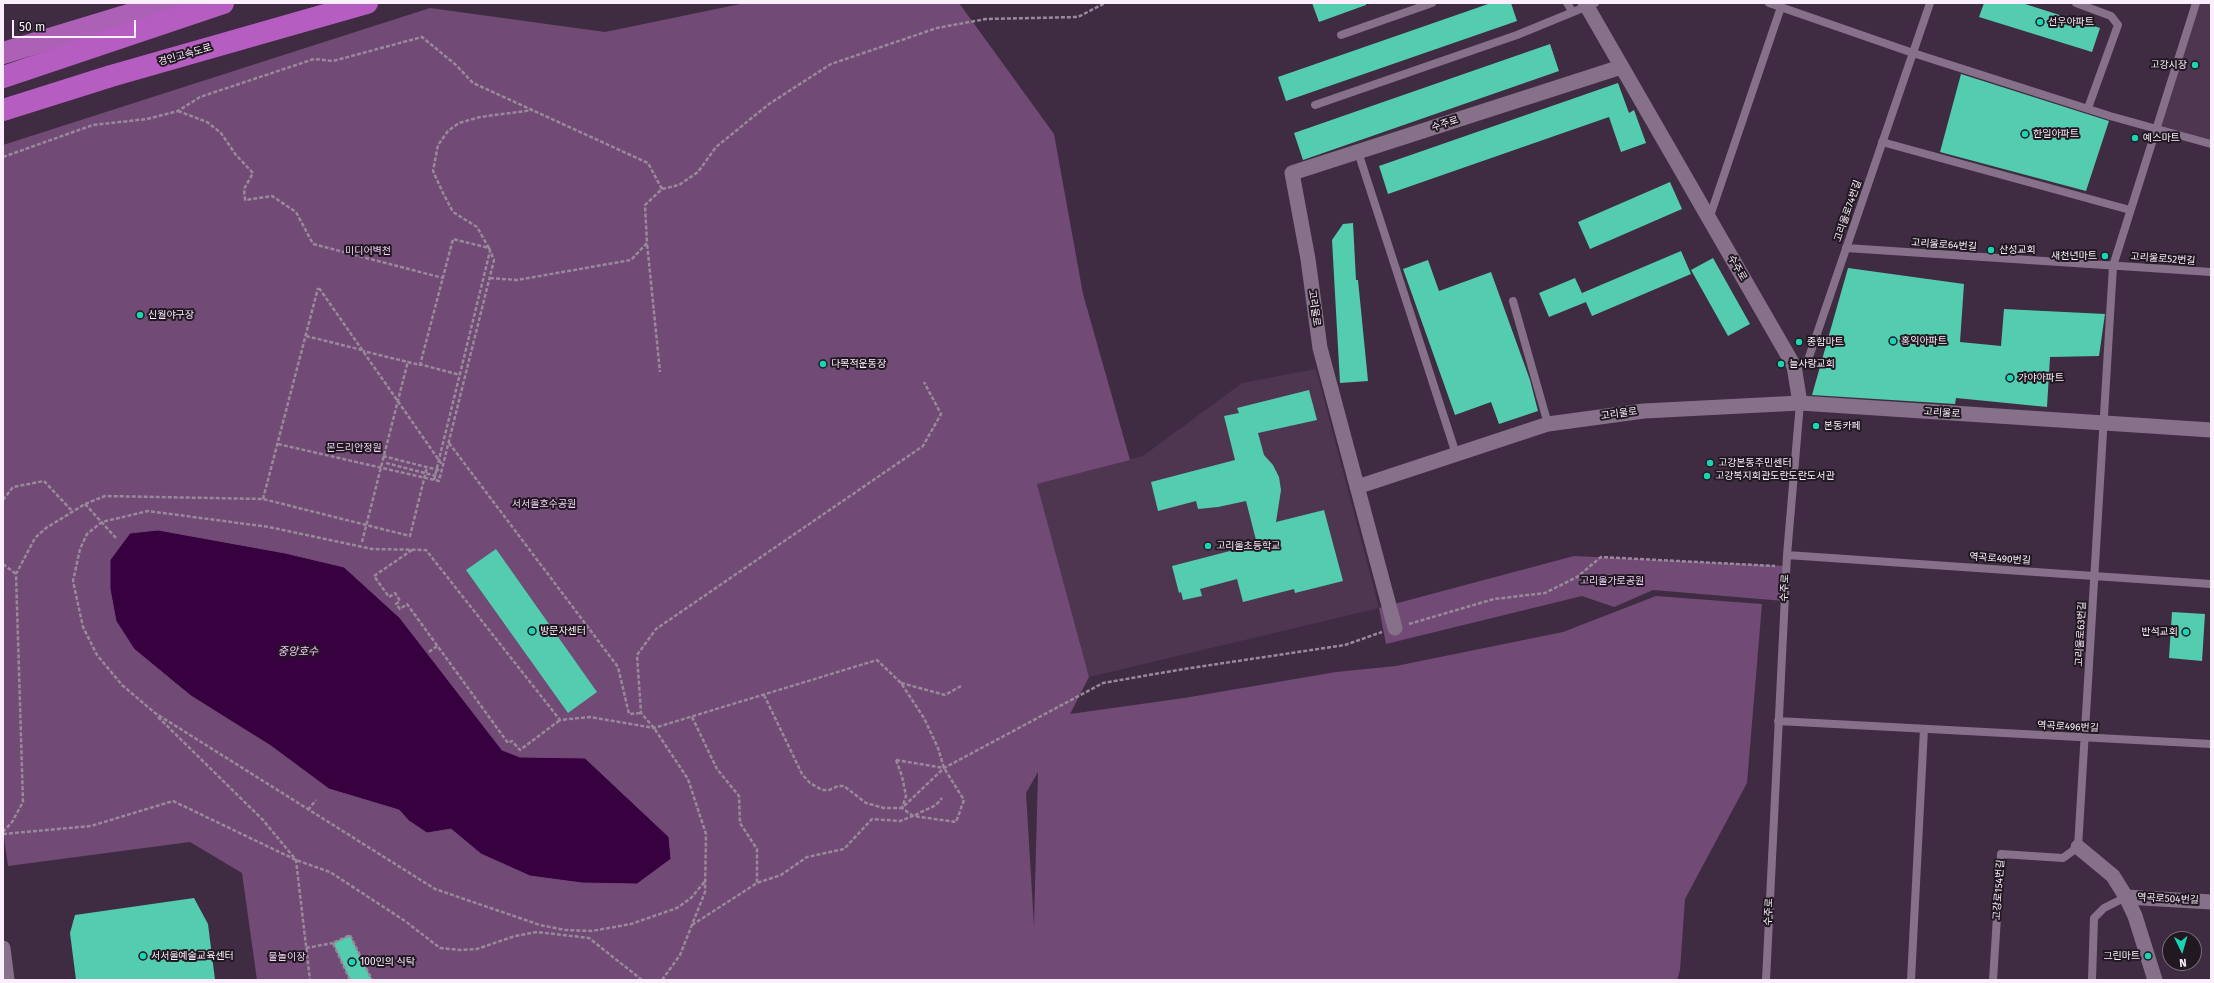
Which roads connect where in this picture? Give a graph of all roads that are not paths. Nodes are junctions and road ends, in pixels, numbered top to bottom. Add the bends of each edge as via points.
1 (222, 3) edge
2 (367, 3) edge
3 (1432, 3) edge
4 (1567, 3) edge
5 (1769, 3) edge
6 (1930, 3) edge
7 (2076, 3) edge
8 (2196, 3) edge
9 (1589, 4) edge
10 (1780, 7) junction
11 (1572, 11) junction
12 (1342, 35) dead end
13 (3, 53) edge
14 (1913, 53) junction
15 (1621, 67) junction
16 (111, 76) junction
17 (3, 77) edge
18 (1315, 105) dead end
19 (2088, 108) junction
20 (3, 110) edge
21 (3, 125) edge
22 (2157, 128) junction
23 (1882, 142) junction
24 (2211, 144) edge
25 (1358, 152) junction
26 (1292, 173) joint
27 (2130, 210) junction
28 (1709, 219) junction
29 (1846, 248) junction
30 (2113, 266) junction
31 (2211, 272) edge
32 (1513, 301) dead end
33 (1794, 366) junction
34 (1800, 403) junction
35 (2104, 423) junction
36 (1548, 424) junction
37 (2211, 430) edge
38 (1456, 454) junction
39 (1357, 487) junction
40 (1787, 555) junction
41 (2094, 576) junction
42 (2211, 584) edge
43 (1395, 628) road end
44 (1778, 721) junction
45 (1924, 729) junction
46 (2085, 738) junction
47 (2211, 744) edge
48 (2078, 846) junction
49 (2126, 897) junction
50 (2211, 902) edge
51 (3, 948) edge
52 (7, 980) edge
53 (1766, 980) edge
54 (1911, 980) edge
55 (1993, 980) edge
56 (2092, 980) edge
57 (2155, 980) edge

1 - 13 highway via 145,10
1 - 17 highway
2 - 16 highway, 경인고속도로
3 - 12 lane
4 - 11 lane
5 - 10 lane
6 - 14 lane, 고리울로74번길
7 - 19 lane via 2111,16 2118,25
8 - 22 lane
9 - 11 lane
9 - 15 street, 수주로
10 - 14 lane
10 - 28 lane
11 - 18 lane via 1517,35
14 - 19 lane
14 - 23 lane, 고리울로74번길
15 - 25 street, 수주로
15 - 28 street, 수주로
16 - 20 highway, 경인고속도로
16 - 21 highway
19 - 22 lane
22 - 24 lane
22 - 27 lane
23 - 27 lane
23 - 29 lane, 고리울로74번길
25 - 26 street, 수주로
25 - 38 lane
26 - 39 street, 고리울로 via 1308,259 1320,348
27 - 30 lane
28 - 33 street, 수주로
29 - 30 lane, 고리울로64번길
29 - 33 lane, 고리울로74번길 via 1808,360
30 - 31 lane, 고리울로52번길
30 - 35 lane
32 - 36 lane
33 - 34 street, 수주로
34 - 35 street, 고리울로
34 - 36 street, 고리울로 via 1644,410
34 - 40 lane, 수주로
35 - 37 street, 고리울로
35 - 41 lane, 고리울로63번길
36 - 38 street, 고리울로
38 - 39 street, 고리울로
39 - 43 street
40 - 41 lane, 역곡로490번길
40 - 44 lane, 수주로
41 - 42 lane, 역곡로490번길
41 - 46 lane, 고리울로63번길
44 - 45 lane, 역곡로496번길
44 - 53 lane, 수주로
45 - 46 lane, 역곡로496번길
45 - 54 lane
46 - 47 lane, 역곡로496번길
46 - 48 lane, 고리울로63번길
48 - 49 street via 2113,876
48 - 55 lane, 고강로154번길 via 2063,858 2001,854
49 - 50 street, 역곡로504번길
49 - 56 lane via 2104,908 2094,918
49 - 57 street via 2135,916
51 - 52 street

